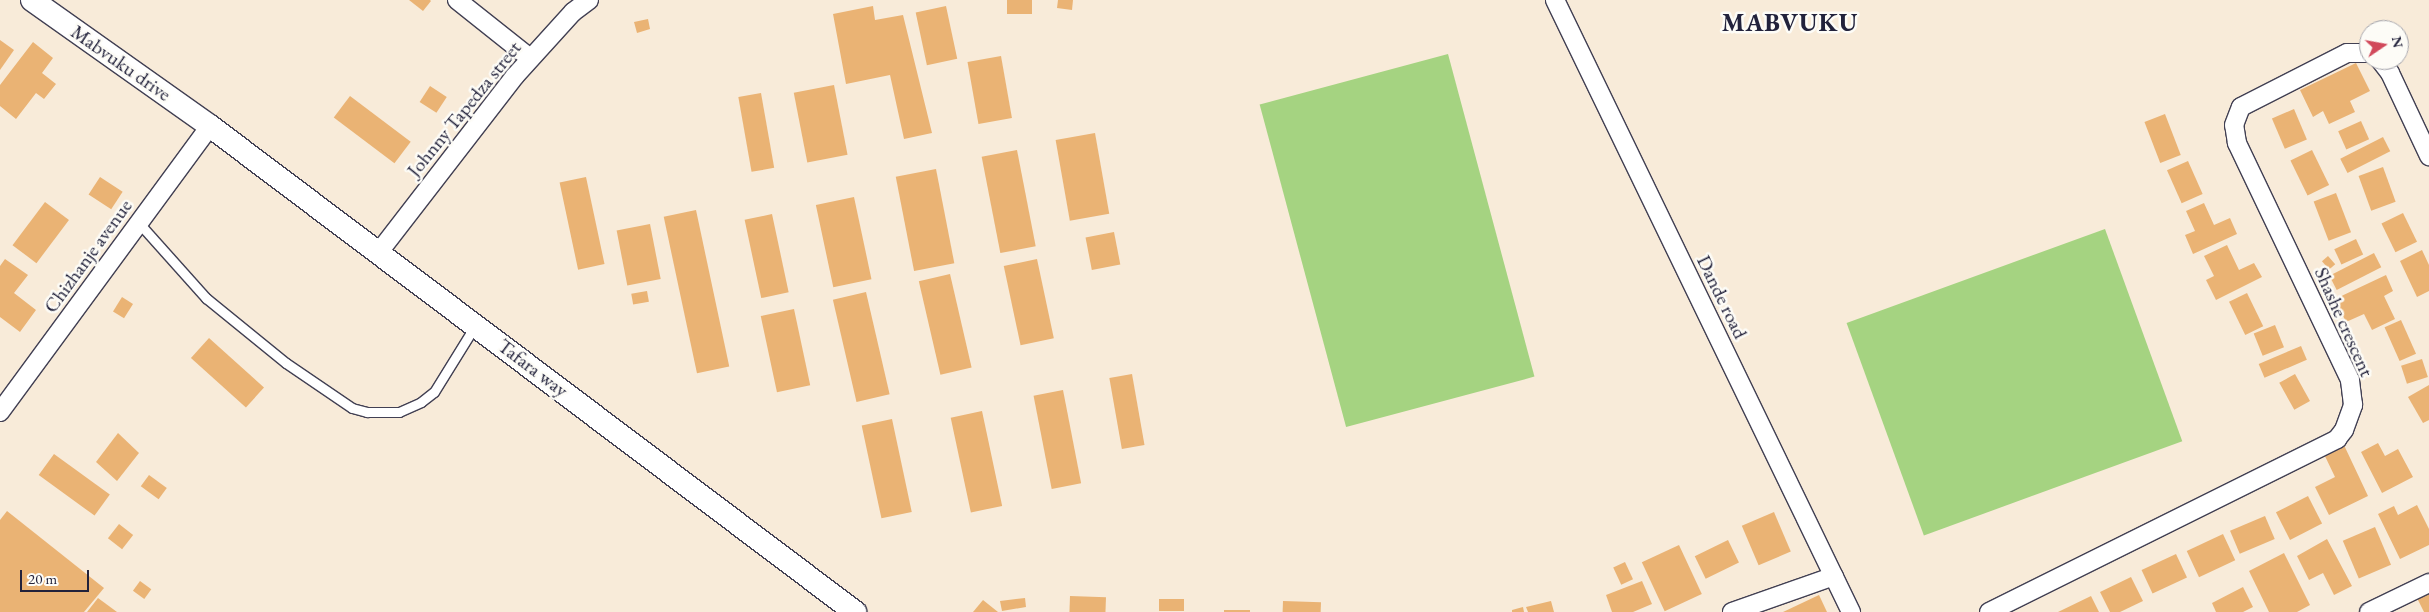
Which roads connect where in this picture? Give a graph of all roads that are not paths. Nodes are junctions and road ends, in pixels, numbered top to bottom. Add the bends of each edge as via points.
1 (32, 0) edge
2 (457, 0) edge
3 (589, 0) edge
4 (1555, 0) edge
5 (2359, 53) edge
6 (530, 58) junction
7 (2388, 70) edge
8 (210, 126) junction
9 (2429, 156) edge
10 (139, 223) junction
11 (379, 252) junction
12 (476, 325) junction
13 (0, 412) edge
14 (1834, 576) junction
15 (2429, 583) edge
16 (855, 612) edge
17 (1732, 612) edge
18 (1851, 612) edge
19 (1989, 612) edge
20 (2369, 612) edge

1 - 8 street, Mabvuku drive
2 - 6 street
3 - 6 street, Johnny Tapedza street
4 - 14 street, Dande road
5 - 19 street, Shashe crescent via 2347,53 2240,107 2234,125 2237,143 2350,380 2353,405 2344,430 2337,439
6 - 11 street, Johnny Tapedza street
7 - 9 street
8 - 10 street, Chizhanje avenue
8 - 11 street, Tafara way
10 - 12 lane via 206,298 286,363 352,408 367,412 398,412 421,402 434,392
10 - 13 street, Chizhanje avenue
11 - 12 street, Tafara way
12 - 16 street, Tafara way
14 - 17 street
14 - 18 street, Dande road
15 - 20 street

